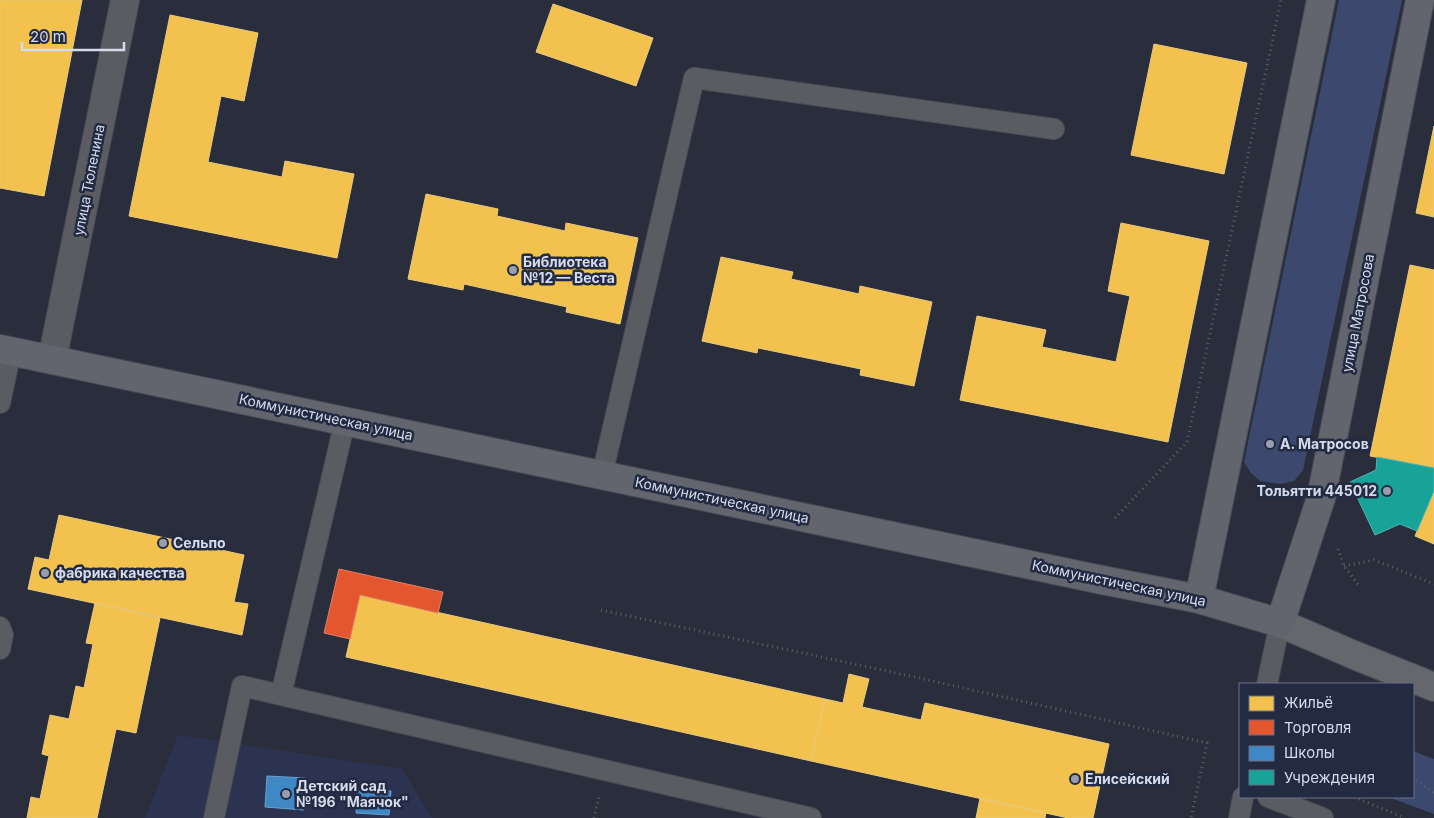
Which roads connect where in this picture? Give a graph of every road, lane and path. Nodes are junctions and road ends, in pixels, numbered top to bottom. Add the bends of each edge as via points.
1 (125, 0) edge
2 (1281, 0) edge
3 (1321, 0) edge
4 (1420, 0) edge
5 (1054, 129) dead end
6 (6, 350) edge
7 (52, 360) junction
8 (0, 404) edge
9 (345, 422) junction
10 (602, 475) junction
11 (1115, 518) dead end
12 (1344, 566) dead end
13 (1434, 584) edge
14 (1199, 599) junction
15 (601, 610) dead end
16 (1280, 623) junction
17 (0, 627) edge
18 (0, 649) edge
19 (1267, 683) edge
20 (1434, 687) edge
21 (281, 695) junction
22 (1414, 777) edge
23 (1434, 793) edge
24 (1243, 798) edge
25 (1271, 798) edge
26 (1356, 798) edge
27 (214, 818) edge
28 (811, 818) edge
29 (1191, 818) edge
30 (1238, 818) edge
31 (1323, 818) edge
32 (1405, 818) edge

1 - 7 street, улица Тюленина
2 - 11 path via 1187,442
3 - 14 main road
4 - 16 main road, улица Матросова via 1321,498
5 - 10 lane via 694,78
6 - 7 main road, Коммунистическая улица
6 - 8 lane
7 - 9 main road, Коммунистическая улица
9 - 10 main road, Коммунистическая улица
9 - 21 lane
10 - 14 main road, Коммунистическая улица
12 - 13 path via 1374,560
14 - 16 main road, Коммунистическая улица
15 - 29 path via 1207,742
16 - 19 lane
16 - 20 main road, Коммунистическая улица
17 - 18 lane via 3,635
21 - 27 lane via 242,686
21 - 28 lane
22 - 23 path
24 - 30 lane
25 - 31 lane
26 - 32 path

